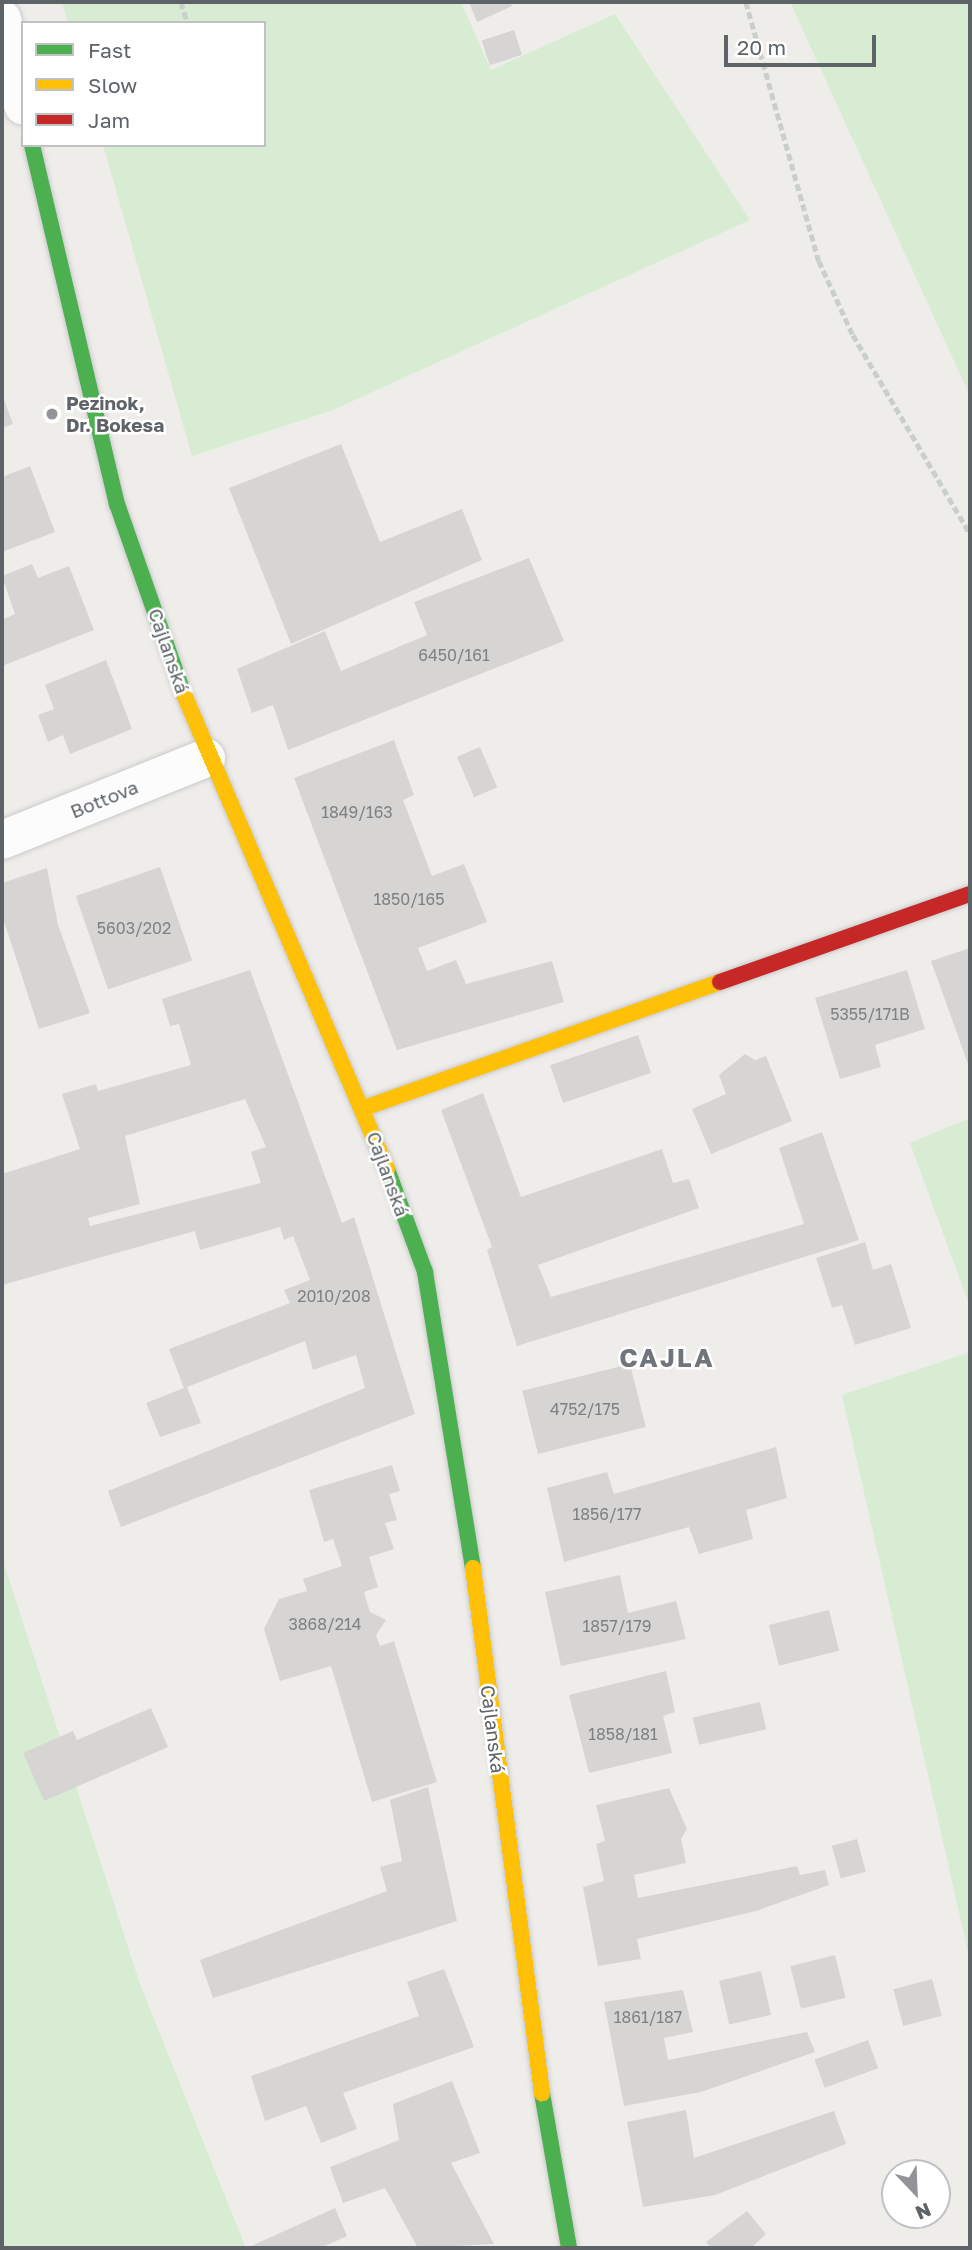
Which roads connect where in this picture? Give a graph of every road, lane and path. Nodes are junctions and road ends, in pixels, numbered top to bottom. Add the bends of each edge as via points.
1 (181, 2) edge
2 (746, 2) edge
3 (2, 19) edge
4 (187, 21) edge
5 (15, 103) edge
6 (32, 147) edge
7 (970, 534) edge
8 (206, 758) junction
9 (2, 840) edge
10 (970, 894) edge
11 (363, 1108) junction
12 (569, 2248) edge

1 - 4 path
2 - 7 path via 819,261 853,335
3 - 5 street
6 - 8 street, Cajlanská via 117,504
8 - 9 street, Bottova
8 - 11 street, Cajlanská
10 - 11 street
11 - 12 street, Cajlanská via 425,1272 454,1426 556,2198

